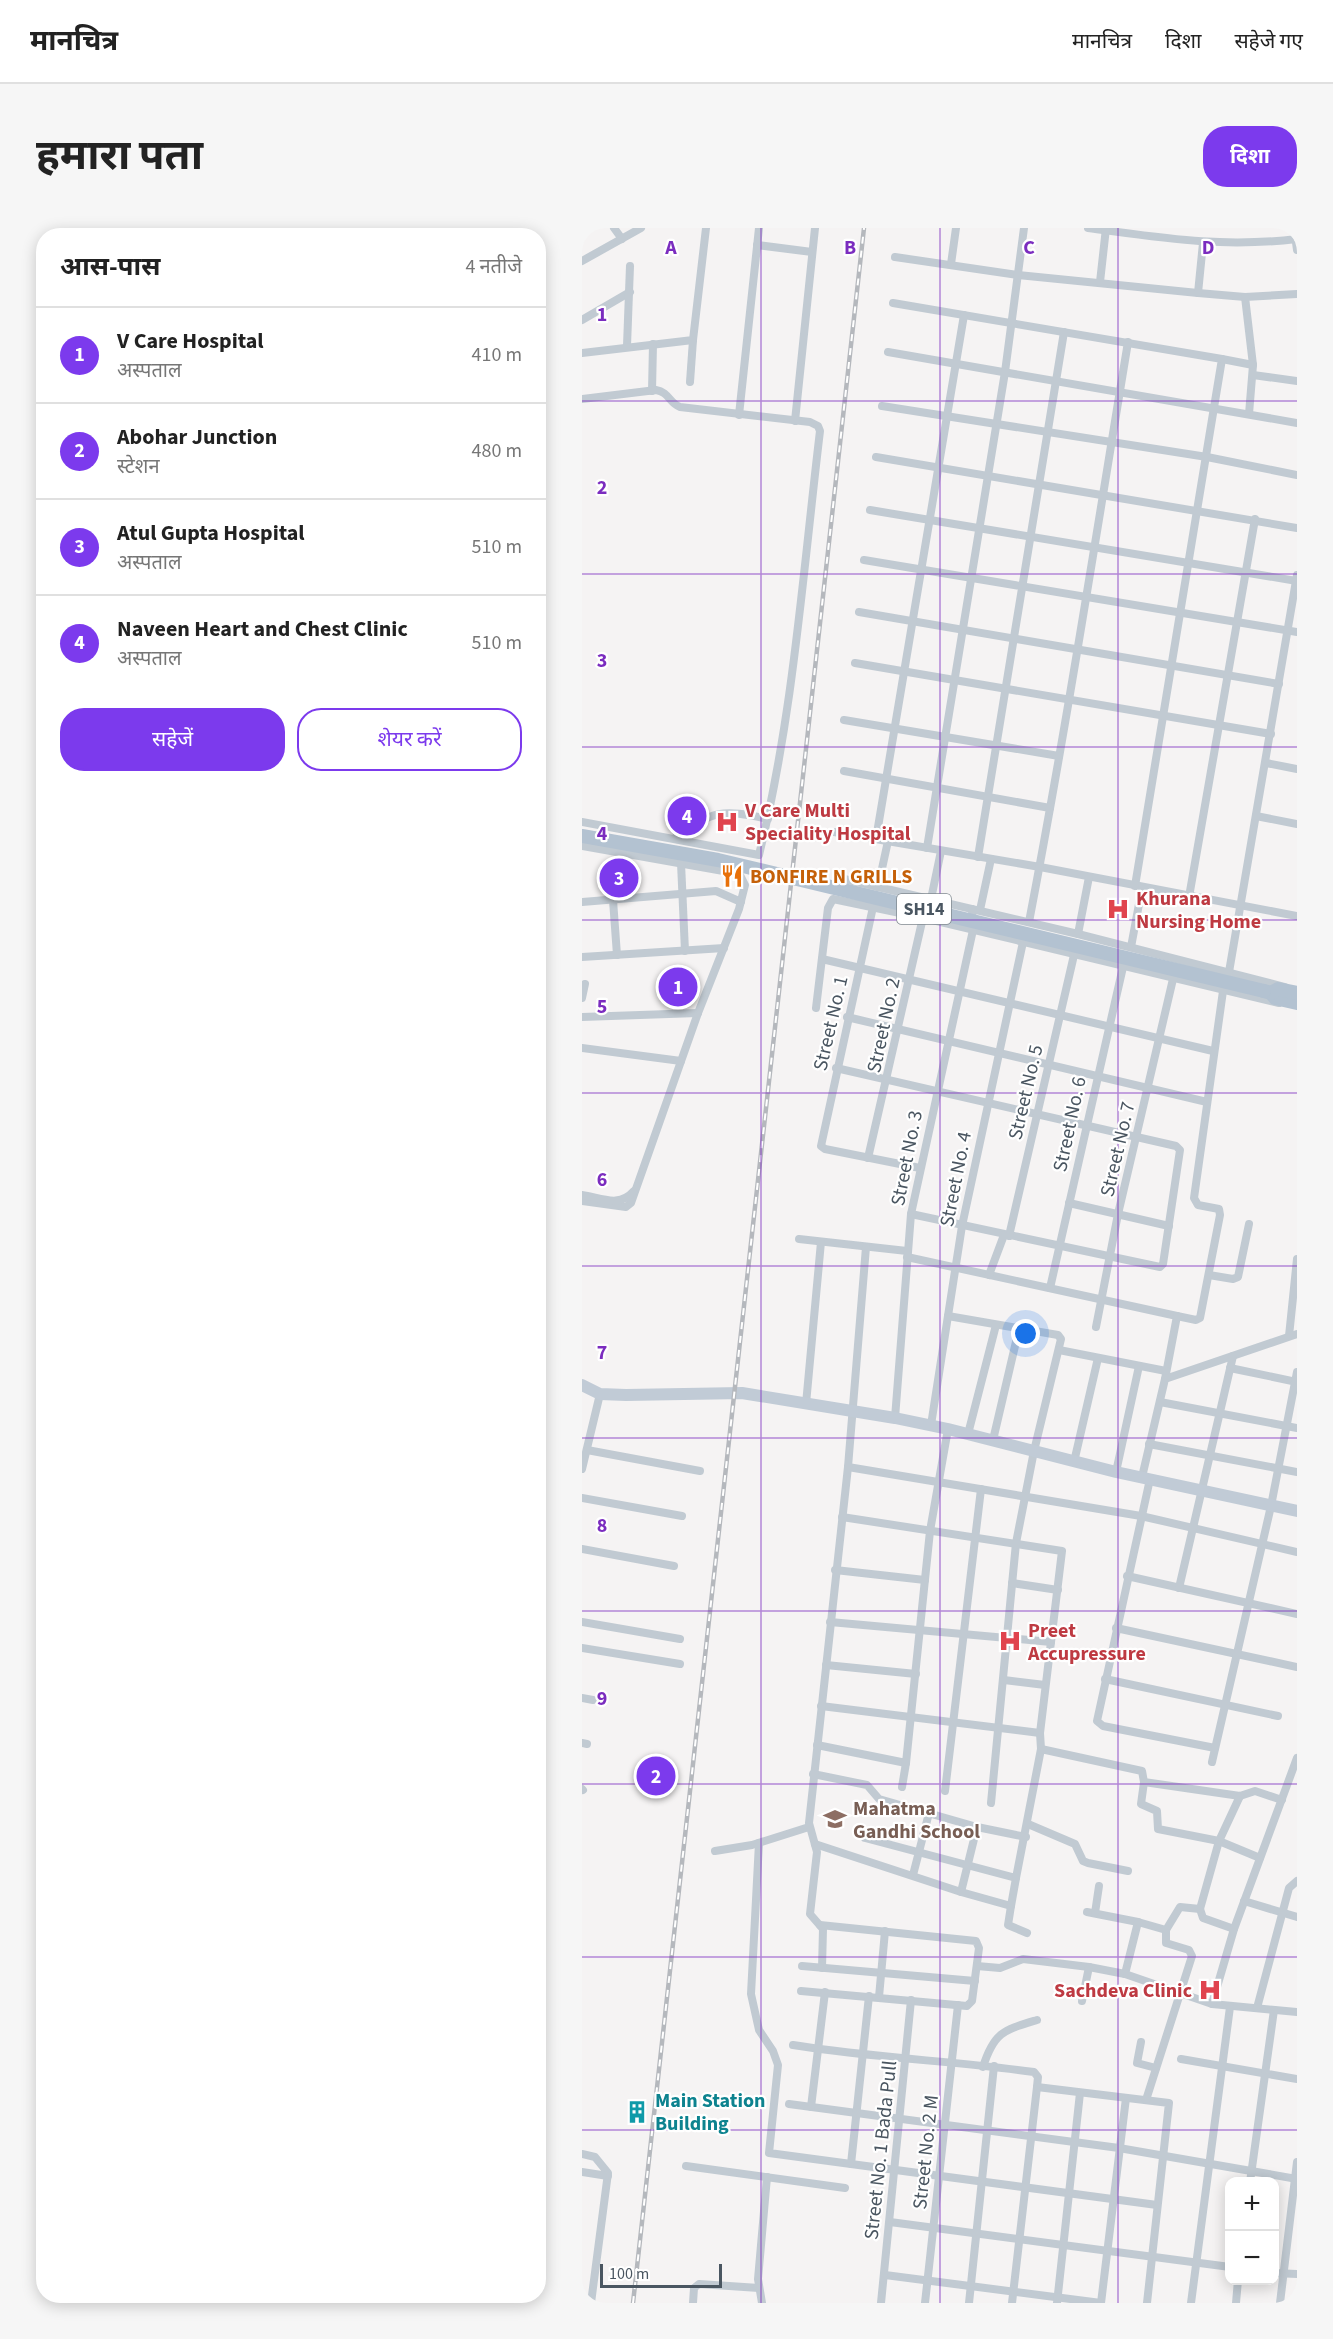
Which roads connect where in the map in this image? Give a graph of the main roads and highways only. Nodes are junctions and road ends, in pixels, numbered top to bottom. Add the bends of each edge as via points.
1 (582, 836) edge
2 (1294, 998) edge
3 (588, 1390) edge
4 (1297, 1511) edge

1 - 2 main road, SH14, bridge via 718,860 1267,992 1278,989
3 - 4 main road via 742,1393 895,1418

